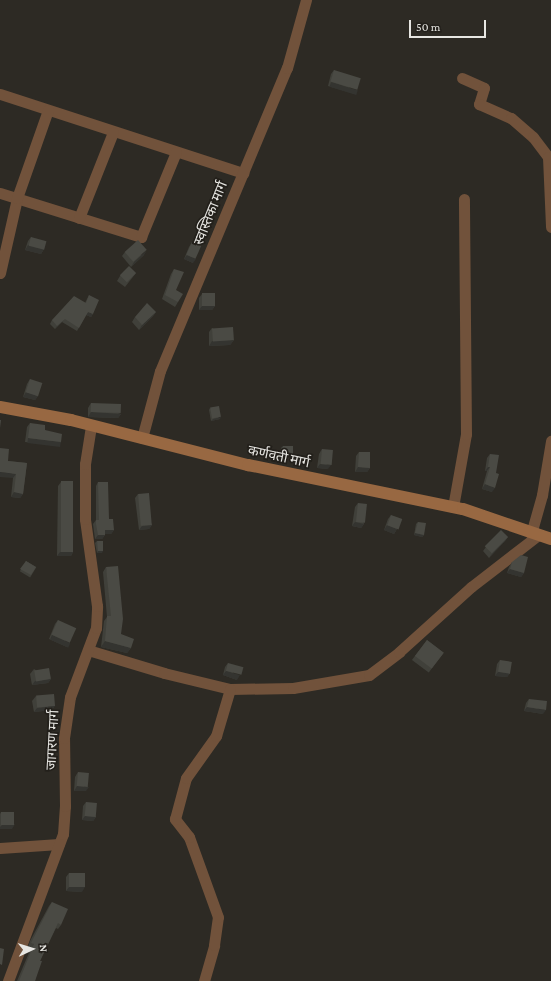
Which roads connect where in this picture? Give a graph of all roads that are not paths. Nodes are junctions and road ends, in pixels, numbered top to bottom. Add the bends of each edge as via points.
1 (306, 0) edge
2 (462, 78) dead end
3 (0, 94) edge
4 (48, 110) junction
5 (113, 132) junction
6 (176, 152) junction
7 (243, 173) junction
8 (0, 193) edge
9 (17, 198) junction
10 (464, 199) dead end
11 (79, 218) junction
12 (551, 227) edge
13 (0, 273) edge
14 (0, 406) edge
15 (91, 425) junction
16 (142, 438) junction
17 (551, 441) edge
18 (547, 496) edge
19 (453, 507) junction
20 (534, 535) junction
21 (551, 539) edge
22 (88, 650) junction
23 (230, 689) junction
24 (59, 844) junction
25 (0, 848) edge
26 (8, 981) edge
27 (204, 981) edge

1 - 7 street, स्वस्तिका मार्ग via 287,68
2 - 12 street via 484,88 479,104 511,118 533,137 548,157
3 - 4 street
4 - 5 street
4 - 9 street
5 - 6 street
5 - 11 street
6 - 7 street
6 - 11 street via 141,236
7 - 16 street, स्वस्तिका मार्ग via 160,371
8 - 9 street
9 - 11 street
9 - 13 street
10 - 19 street via 466,434
14 - 15 main road, कर्णवती मार्ग
15 - 16 main road, कर्णवती मार्ग
15 - 22 street, जागरण मार्ग via 86,464 85,519 97,606 96,628
16 - 19 main road, कर्णवती मार्ग via 248,465
17 - 18 street
18 - 20 street
19 - 20 main road, कर्णवती मार्ग
20 - 21 main road, कर्णवती मार्ग
20 - 23 street via 369,675 293,688
22 - 23 street via 164,673
22 - 24 street, जागरण मार्ग via 69,704 64,738 65,806
23 - 27 street via 216,736 186,778 174,819 189,836 218,917 214,945
24 - 25 street
24 - 26 street, जागरण मार्ग

